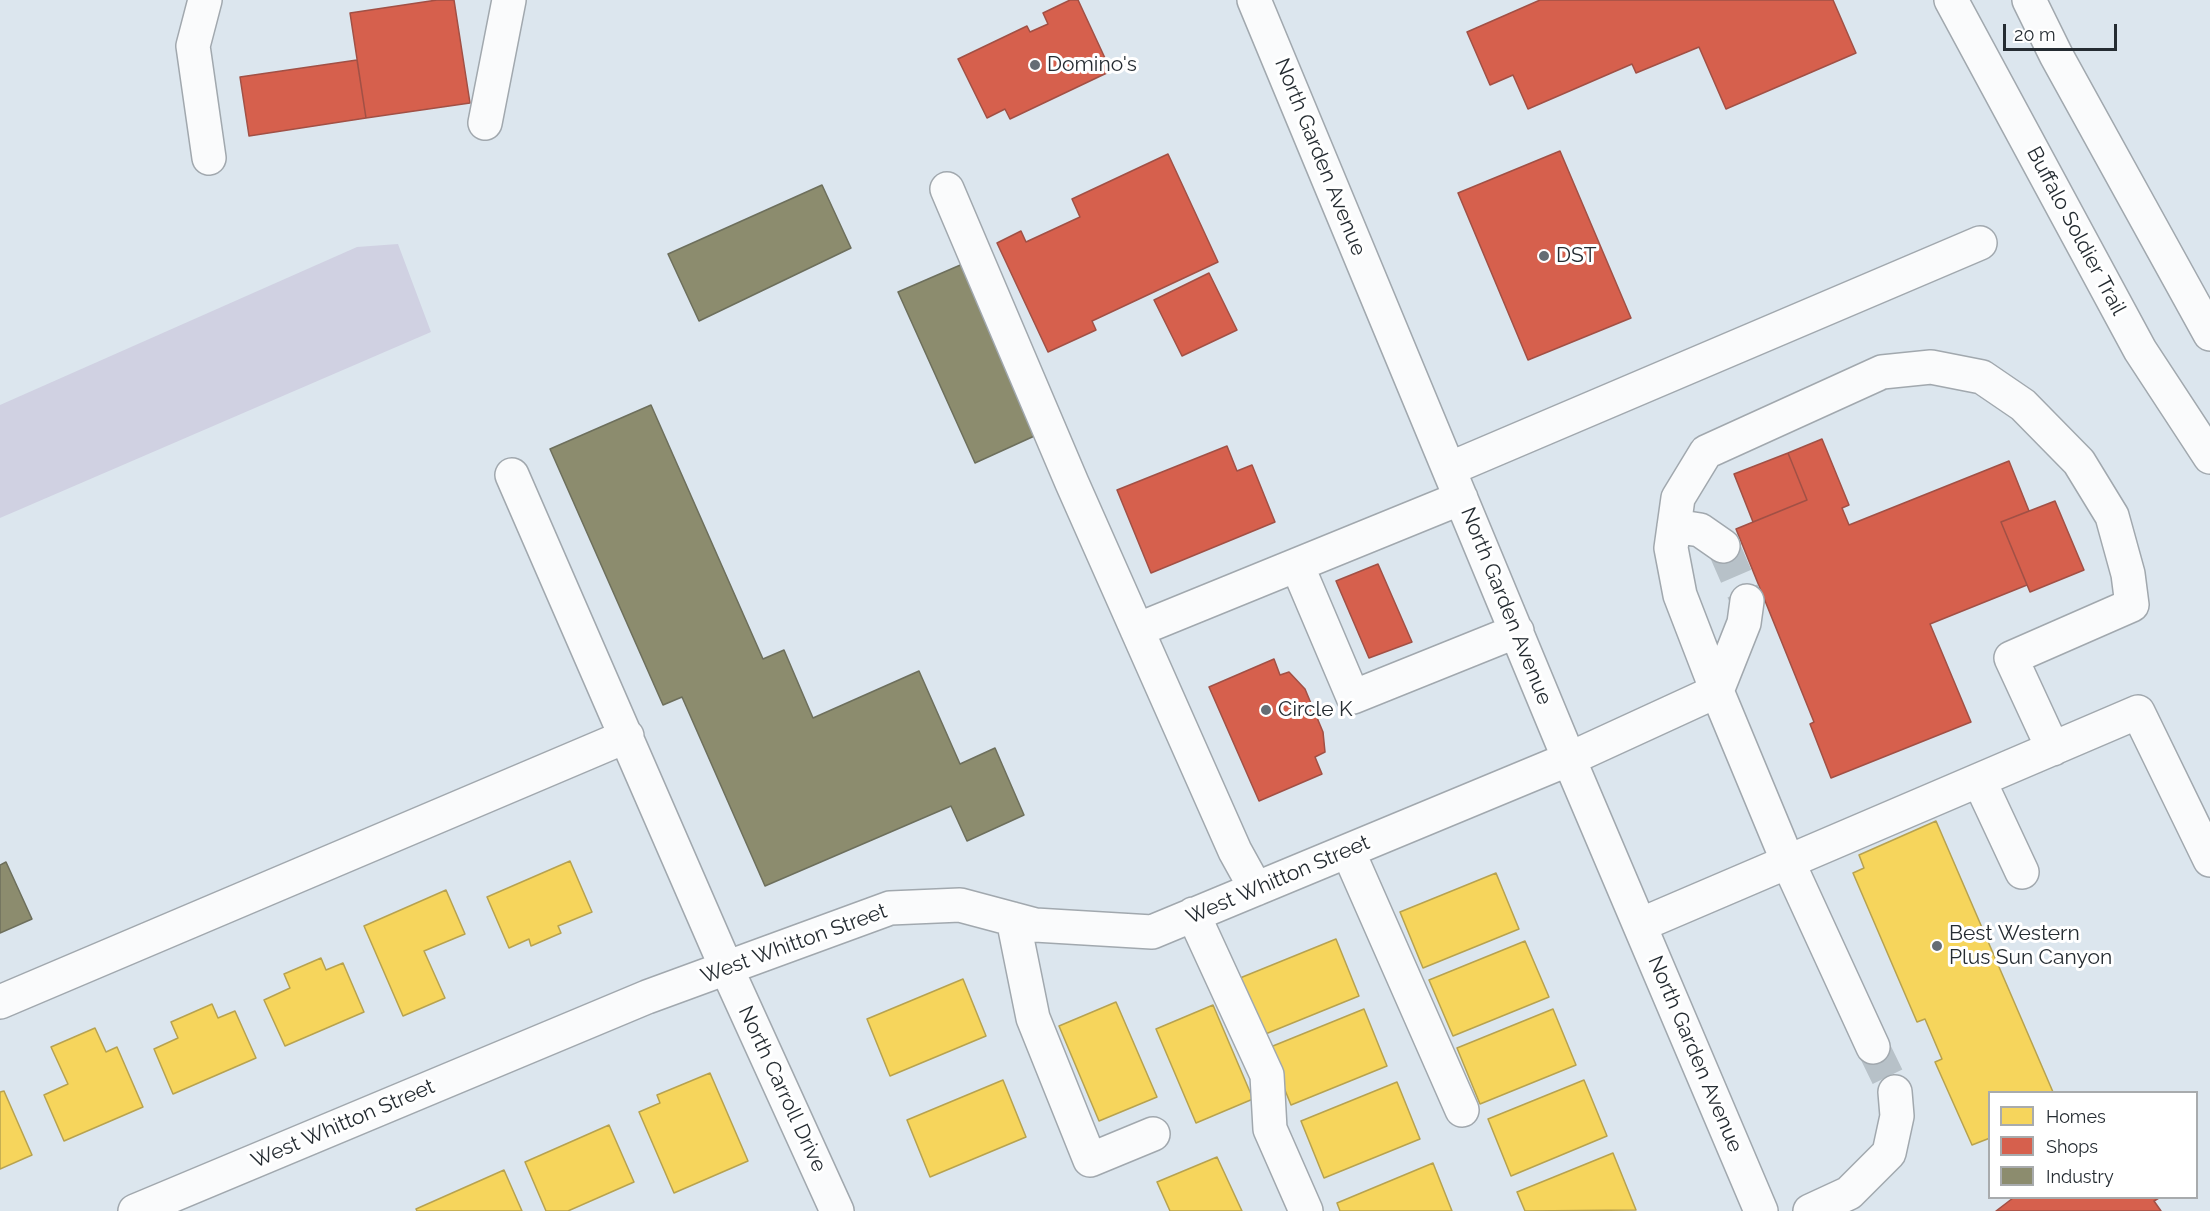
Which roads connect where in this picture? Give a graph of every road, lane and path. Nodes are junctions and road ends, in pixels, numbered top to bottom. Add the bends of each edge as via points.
1 (205, 0) edge
2 (509, 0) edge
3 (1254, 0) edge
4 (1951, 0) edge
5 (2029, 0) edge
6 (485, 123) dead end
7 (209, 158) dead end
8 (947, 189) dead end
9 (1980, 243) dead end
10 (2210, 334) edge
11 (2210, 456) edge
12 (512, 475) dead end
13 (1455, 484) junction
14 (1674, 526) junction
15 (1723, 546) tunnel mouth
16 (1297, 565) junction
17 (1746, 601) tunnel mouth
18 (1137, 630) junction
19 (1517, 631) junction
20 (1717, 691) junction
21 (627, 736) junction
22 (2053, 749) junction
23 (1569, 759) junction
24 (1979, 780) junction
25 (1348, 851) junction
26 (2210, 860) edge
27 (1788, 862) junction
28 (2022, 872) dead end
29 (1256, 889) junction
30 (1193, 915) junction
31 (1013, 920) junction
32 (1640, 925) junction
33 (726, 967) junction
34 (0, 1002) edge
35 (1873, 1047) tunnel mouth
36 (1895, 1092) tunnel mouth
37 (1462, 1110) dead end
38 (1153, 1134) dead end
39 (135, 1211) edge
40 (837, 1211) edge
41 (1306, 1211) edge
42 (1761, 1211) edge
43 (1810, 1211) edge

1 - 7 street via 193,46
2 - 6 street
3 - 13 street, North Garden Avenue
4 - 11 street, Buffalo Soldier Trail via 2140,350
5 - 10 street
8 - 18 street
9 - 13 street
12 - 21 street, North Carroll Drive
13 - 16 street
13 - 19 street, North Garden Avenue
14 - 15 street via 1700,530
14 - 20 street via 1671,548 1680,595
14 - 22 street via 1678,498 1706,452 1882,372 1931,367 1982,377 2023,405 2079,462 2112,516 2128,574 2132,605 2011,658
16 - 18 street
16 - 19 street via 1353,697
17 - 20 street via 1744,623
18 - 29 street via 1235,851
19 - 23 street, North Garden Avenue
20 - 23 street, West Whitton Street
20 - 27 street
21 - 33 street, North Carroll Drive
21 - 34 street
22 - 24 street
22 - 26 street via 2138,712
23 - 25 street, West Whitton Street
23 - 32 street, North Garden Avenue
24 - 27 street
24 - 28 street
25 - 29 street, West Whitton Street
25 - 37 street
27 - 32 street
27 - 35 street
29 - 30 street, West Whitton Street
30 - 31 street, West Whitton Street via 1152,932 1035,925
30 - 41 street via 1267,1075 1270,1129
31 - 33 street, West Whitton Street via 960,905 890,908
31 - 38 street via 1033,1018 1090,1160
32 - 42 street, North Garden Avenue
33 - 39 street, West Whitton Street
33 - 40 street, North Carroll Drive
36 - 43 street via 1897,1116 1889,1153 1849,1193

